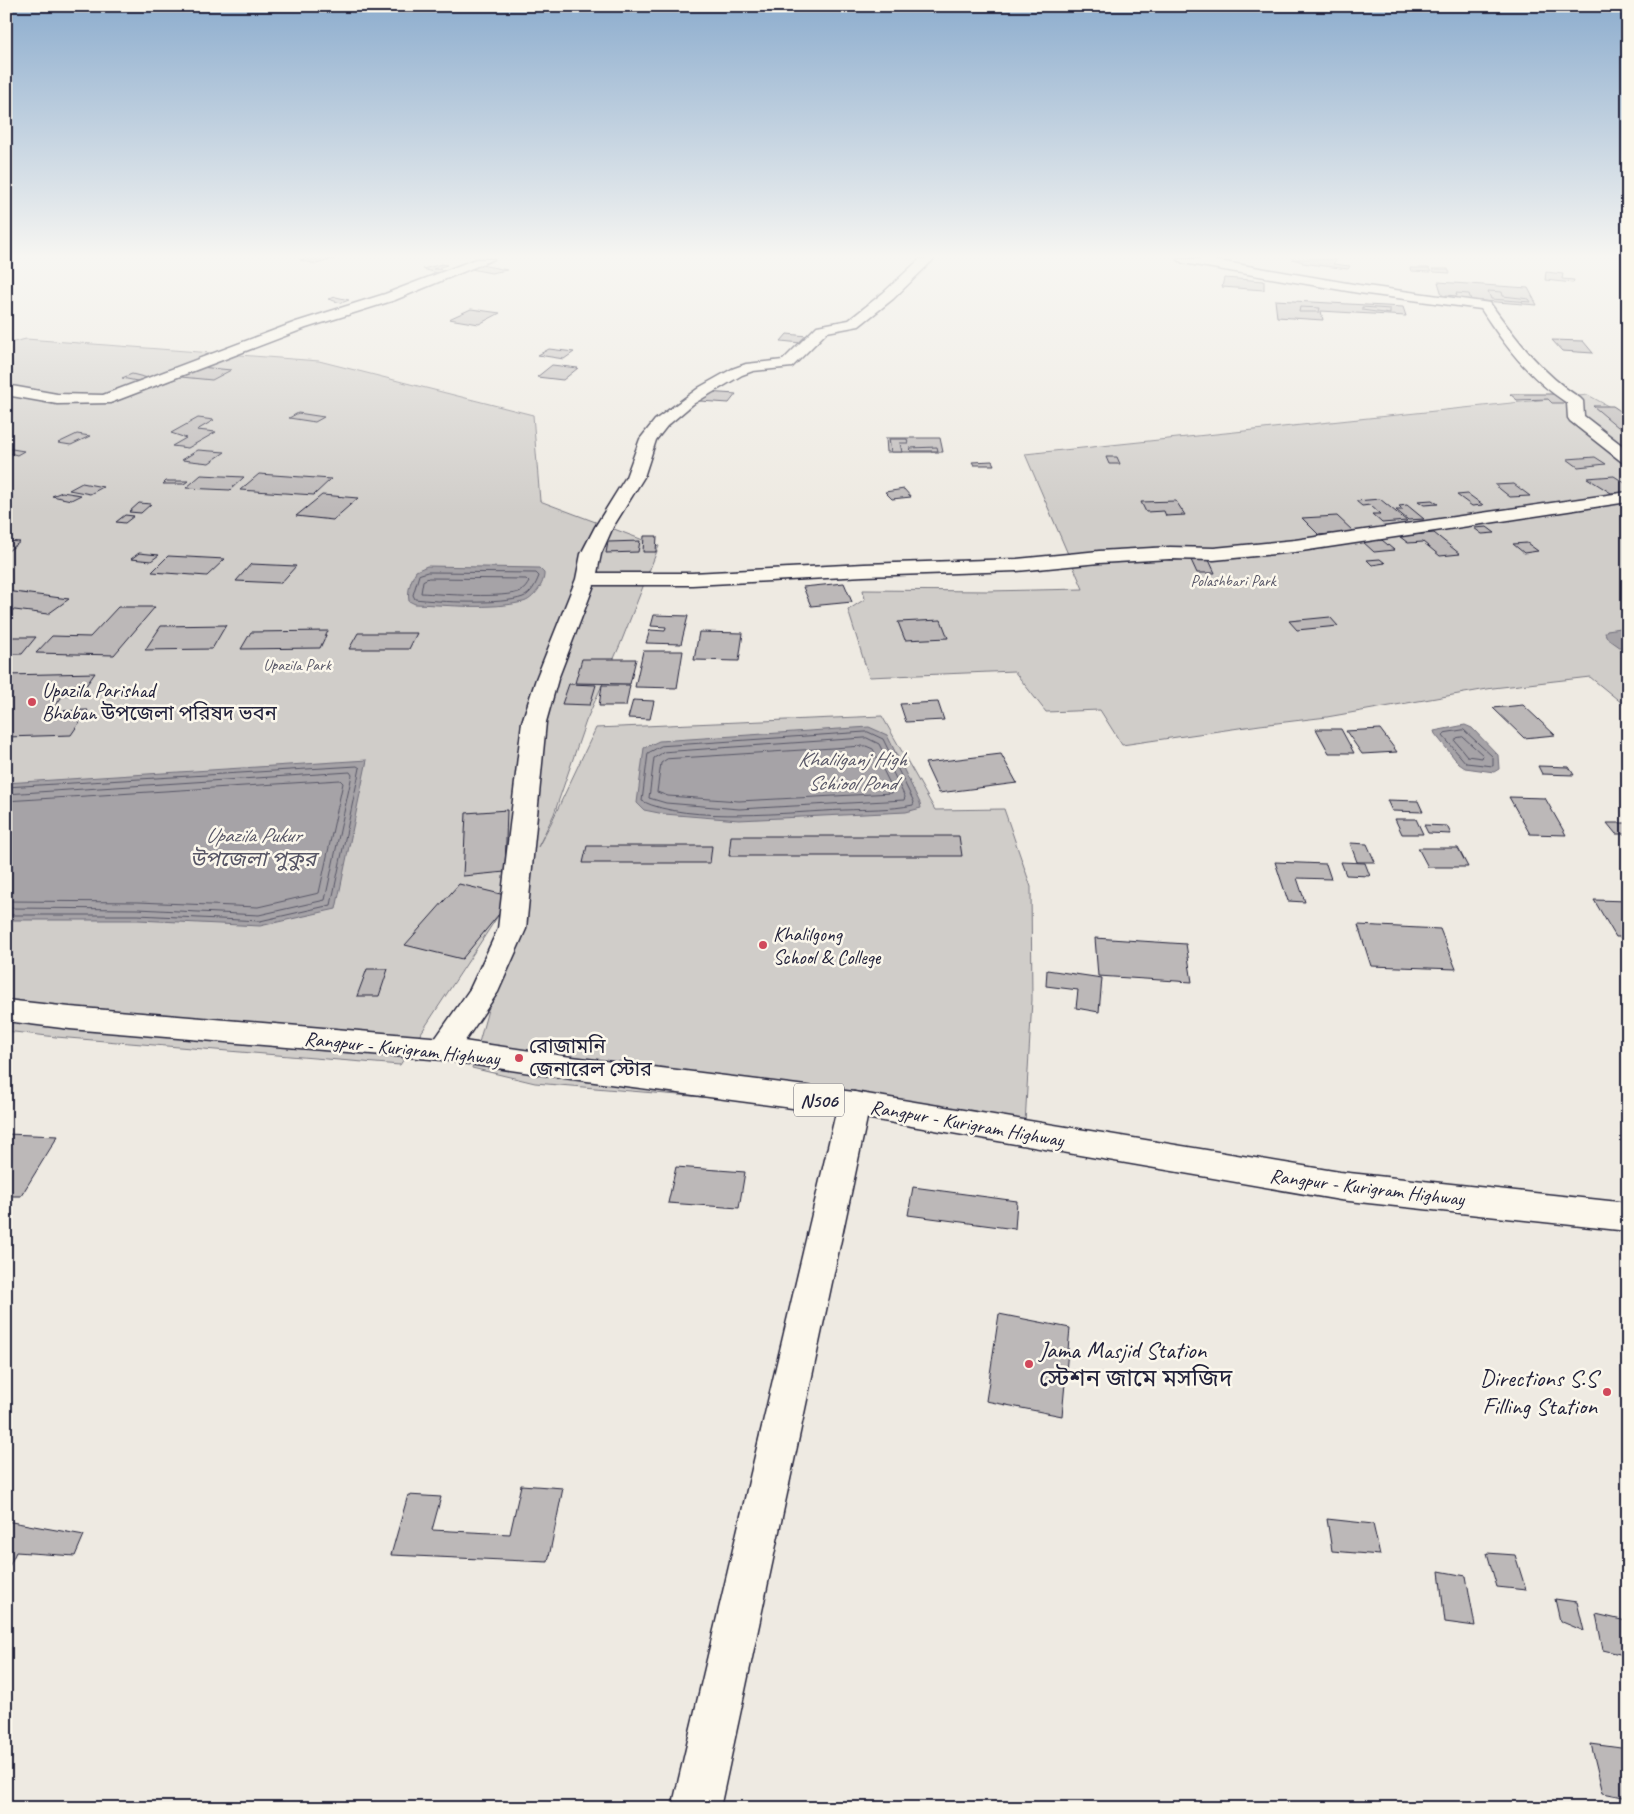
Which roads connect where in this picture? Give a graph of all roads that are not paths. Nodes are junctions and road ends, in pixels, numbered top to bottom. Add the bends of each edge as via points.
1 (252, 344) edge
2 (808, 344) edge
3 (1513, 344) edge
4 (6, 390) edge
5 (1628, 458) edge
6 (1628, 497) edge
7 (586, 579) junction
8 (6, 1010) edge
9 (444, 1049) junction
10 (854, 1104) junction
11 (1628, 1218) edge
12 (696, 1808) edge

1 - 4 main road via 105,400 57,399
2 - 7 main road via 787,364 751,367 736,372 688,401 661,423 648,439 634,477 591,554
3 - 5 main road via 1547,379 1576,400 1576,418
6 - 7 main road via 1295,546 1214,554 1170,553 1018,565 888,568 692,579
7 - 9 main road via 547,678 534,722 512,929 483,992
8 - 9 main road, Rangpur - Kurigram Highway / N506
9 - 10 main road, Rangpur - Kurigram Highway / N506
10 - 11 main road, Rangpur - Kurigram Highway / N506 via 1340,1186
10 - 12 main road

